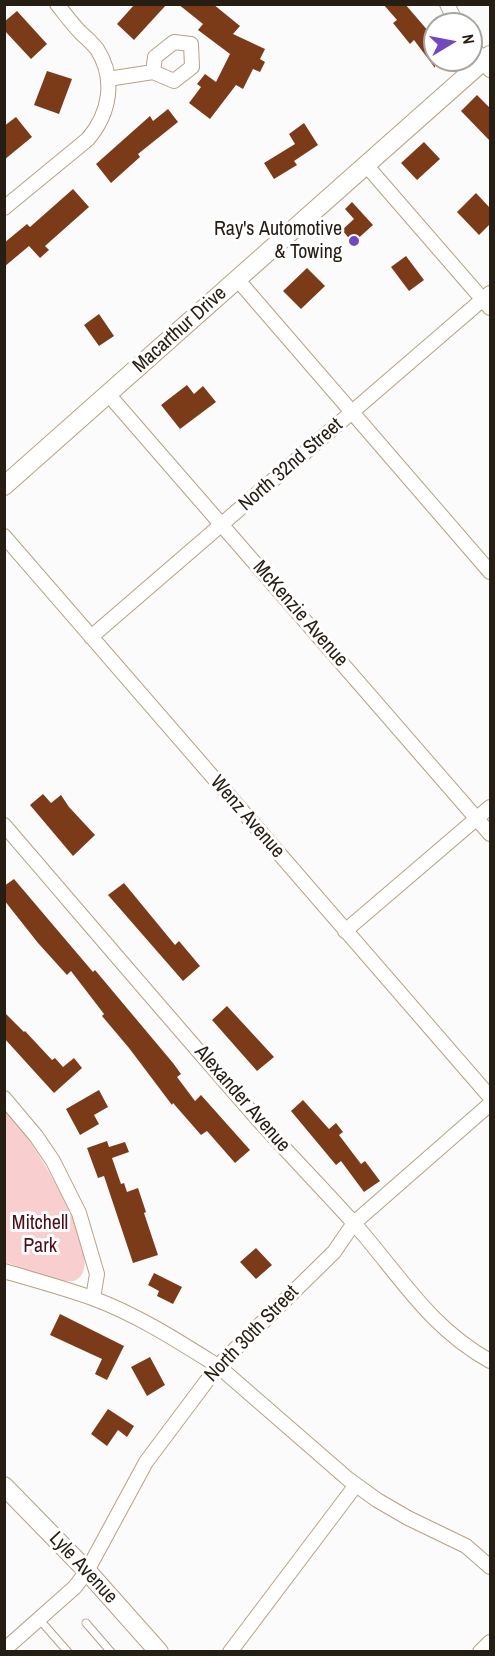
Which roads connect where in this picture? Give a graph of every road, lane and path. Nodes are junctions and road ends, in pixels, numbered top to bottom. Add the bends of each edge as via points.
1 (57, 4) edge
2 (488, 62) edge
3 (153, 72) dead end
4 (108, 79) junction
5 (366, 165) junction
6 (4, 208) edge
7 (237, 279) junction
8 (488, 300) edge
9 (108, 394) junction
10 (352, 412) junction
11 (4, 486) edge
12 (222, 524) junction
13 (4, 537) edge
14 (490, 572) edge
15 (91, 637) junction
16 (490, 807) edge
17 (477, 819) junction
18 (4, 825) edge
19 (490, 834) edge
20 (345, 931) junction
21 (490, 1097) edge
22 (4, 1098) edge
23 (490, 1104) edge
24 (354, 1222) junction
25 (4, 1271) edge
26 (93, 1298) junction
27 (490, 1360) edge
28 (218, 1366) junction
29 (356, 1485) junction
30 (4, 1486) edge
31 (490, 1567) edge
32 (87, 1570) junction
33 (39, 1619) junction
34 (86, 1623) dead end
35 (490, 1642) edge
36 (4, 1650) edge
37 (68, 1652) edge
38 (111, 1652) edge
39 (159, 1652) edge
40 (230, 1652) edge
41 (480, 1652) edge

1 - 4 street via 98,51
2 - 5 main road, Macarthur Drive
3 - 4 street
4 - 6 street via 107,106 97,129
5 - 7 main road, Macarthur Drive
5 - 8 street
7 - 9 main road, Macarthur Drive
7 - 10 street
8 - 10 street, North 32nd Street
9 - 11 main road, Macarthur Drive
9 - 12 street, McKenzie Avenue
10 - 12 street, North 32nd Street
10 - 14 street
12 - 15 street, North 32nd Street
12 - 17 street, McKenzie Avenue
13 - 15 street, Wenz Avenue
15 - 20 street, Wenz Avenue
16 - 17 street
17 - 19 street, McKenzie Avenue
17 - 20 street
18 - 24 street, Alexander Avenue via 264,1125
20 - 21 street, Wenz Avenue
22 - 26 street via 53,1161 79,1213 97,1274
23 - 24 street, North 30th Street
24 - 27 street, Alexander Avenue via 443,1329
24 - 28 street, North 30th Street via 334,1252
25 - 26 street
26 - 28 street via 149,1325
28 - 29 street
28 - 32 street, North 30th Street via 146,1462
29 - 31 street via 408,1518 466,1546
29 - 40 street
30 - 32 main road, Lyle Avenue
32 - 33 street, North 30th Street via 75,1587
32 - 39 main road, Lyle Avenue
33 - 36 street, North 30th Street
33 - 37 lane
34 - 38 lane
35 - 41 street

